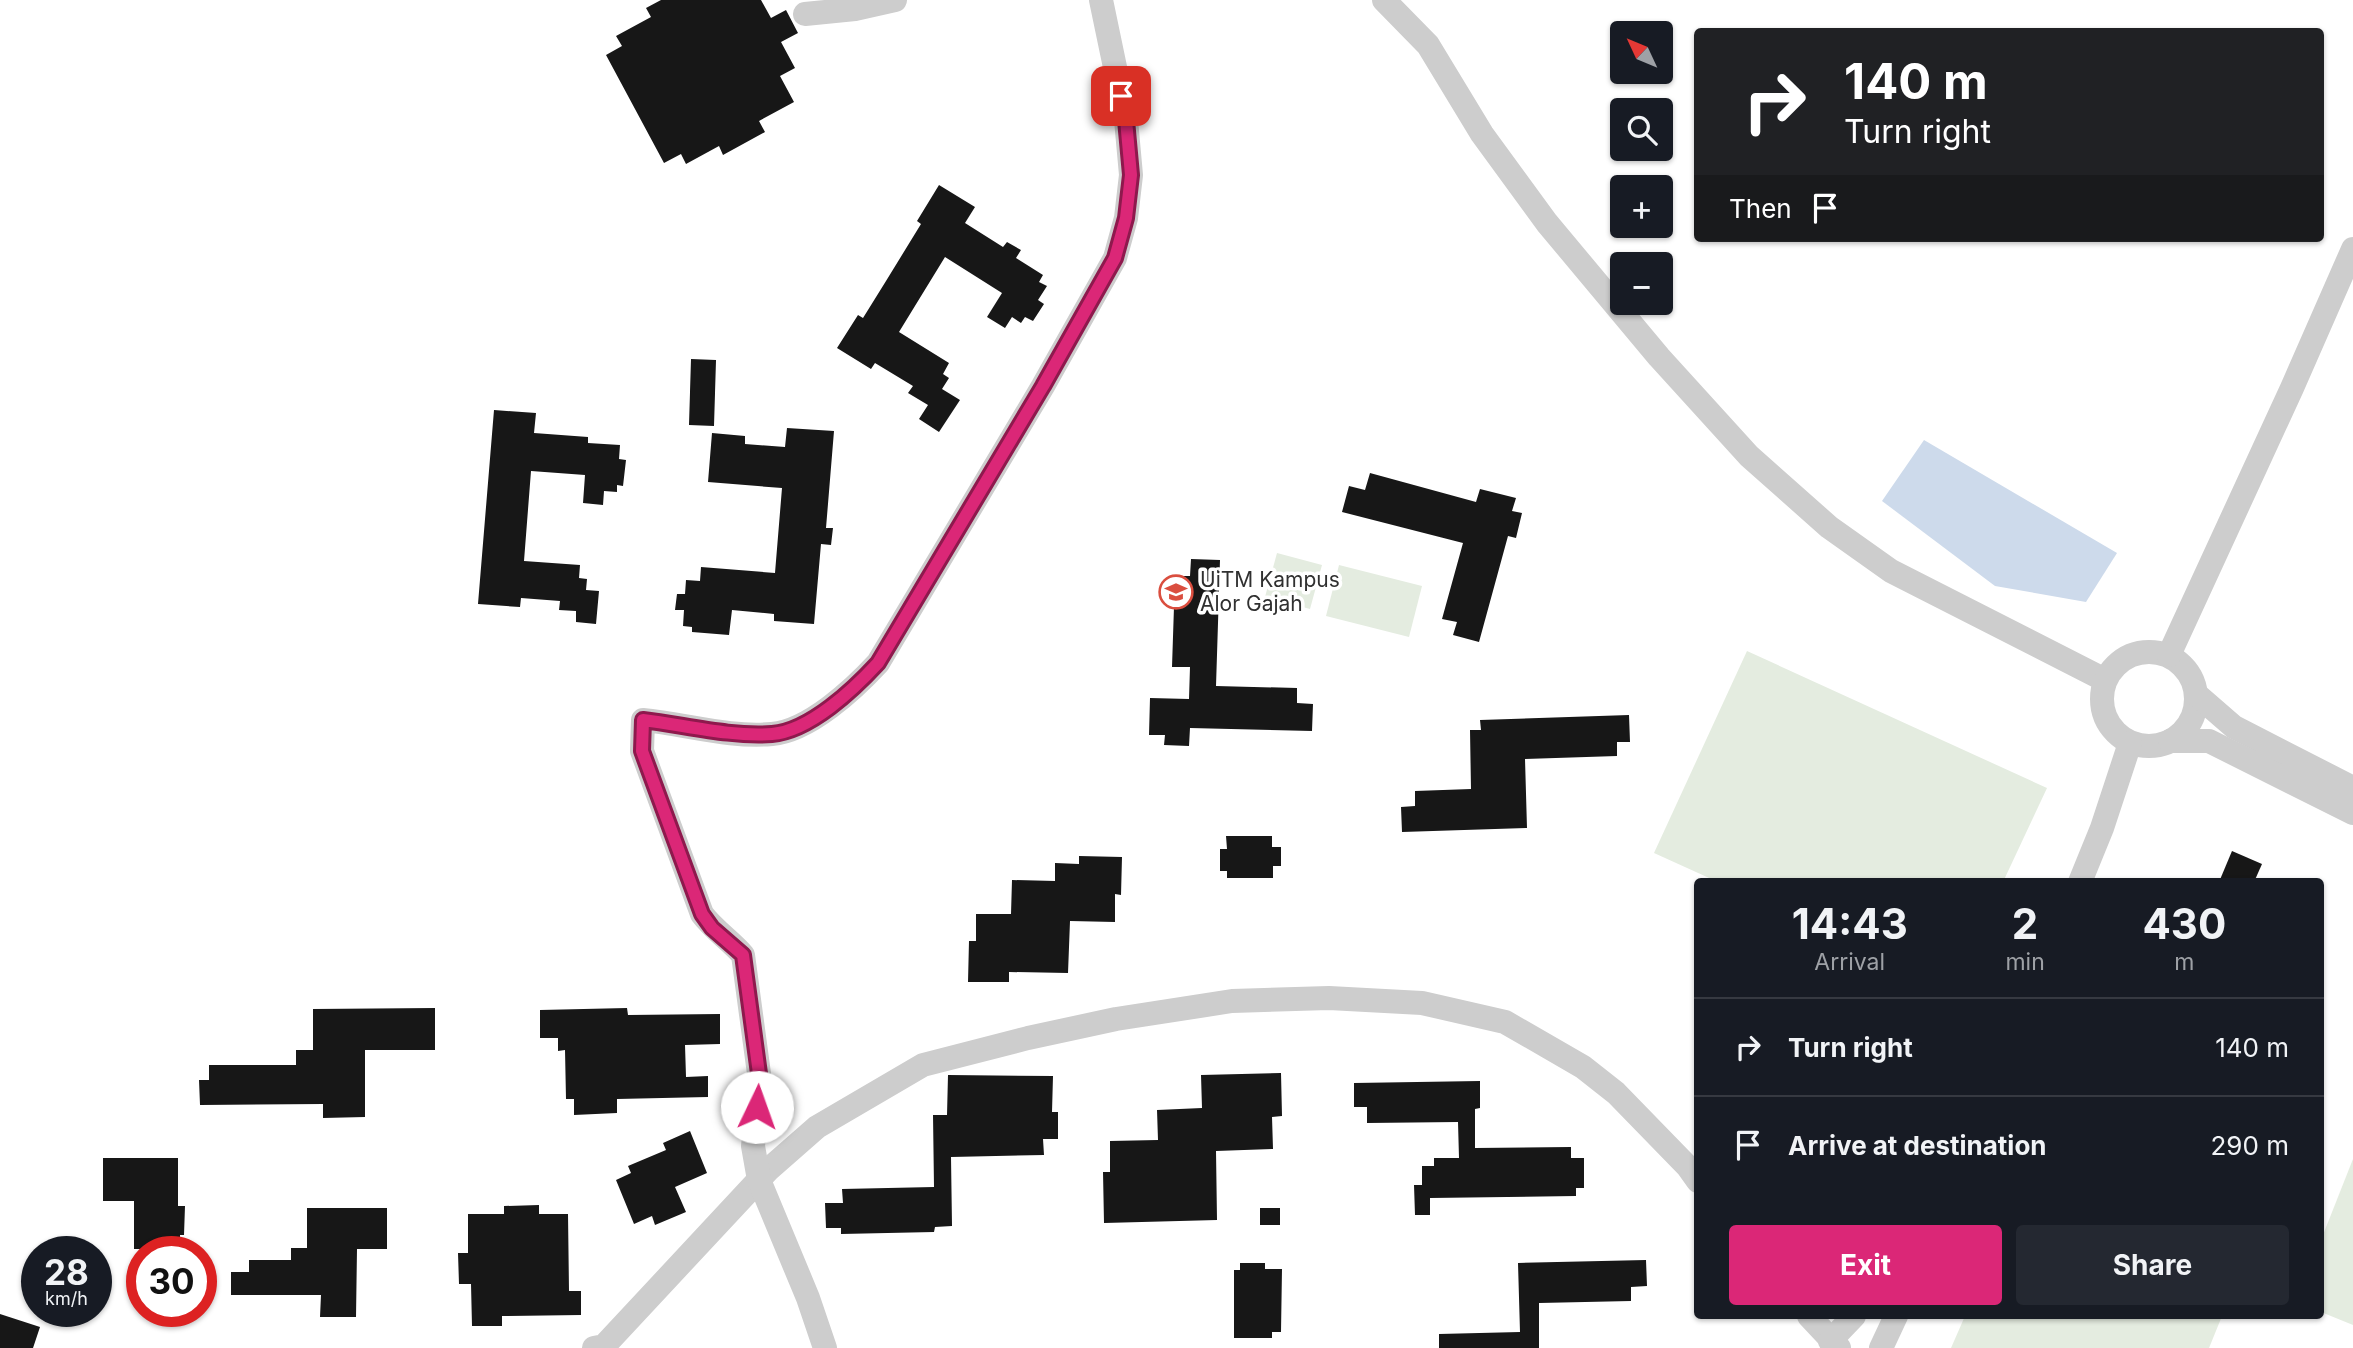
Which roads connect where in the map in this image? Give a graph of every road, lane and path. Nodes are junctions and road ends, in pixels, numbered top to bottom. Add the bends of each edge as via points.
1 (895, 0) edge
2 (1101, 0) edge
3 (1384, 0) edge
4 (805, 14) dead end
5 (2353, 249) edge
6 (2169, 655) junction
7 (2105, 680) junction
8 (2196, 694) junction
9 (2170, 741) junction
10 (2130, 743) junction
11 (2353, 788) edge
12 (2353, 813) edge
13 (2082, 878) edge
14 (1694, 1175) edge
15 (759, 1180) junction
16 (1812, 1319) edge
17 (1852, 1319) edge
18 (1895, 1319) edge
19 (1835, 1345) edge
20 (594, 1348) edge
21 (825, 1348) edge
22 (1881, 1348) edge

1 - 4 street
2 - 15 street via 1126,120 1131,175 1115,258 878,663 825,712 775,734 643,720 642,751 702,914 743,955 760,1081 753,1146
3 - 7 street via 1428,45 1482,134 1547,223 1749,456 1829,527 1891,571
5 - 6 street
6 - 7 street via 2154,651 2125,657
6 - 8 street via 2192,678
7 - 10 street via 2101,702 2107,723
8 - 9 street via 2188,726
8 - 11 street via 2234,727
9 - 10 street via 2157,746
9 - 12 street via 2208,741
10 - 13 street
14 - 15 street via 1616,1093 1583,1067 1505,1022 1422,1003 1329,999 1232,1001 1116,1019 923,1065 817,1127
15 - 20 street via 604,1346
15 - 21 street
16 - 19 street
17 - 19 street
18 - 22 street

